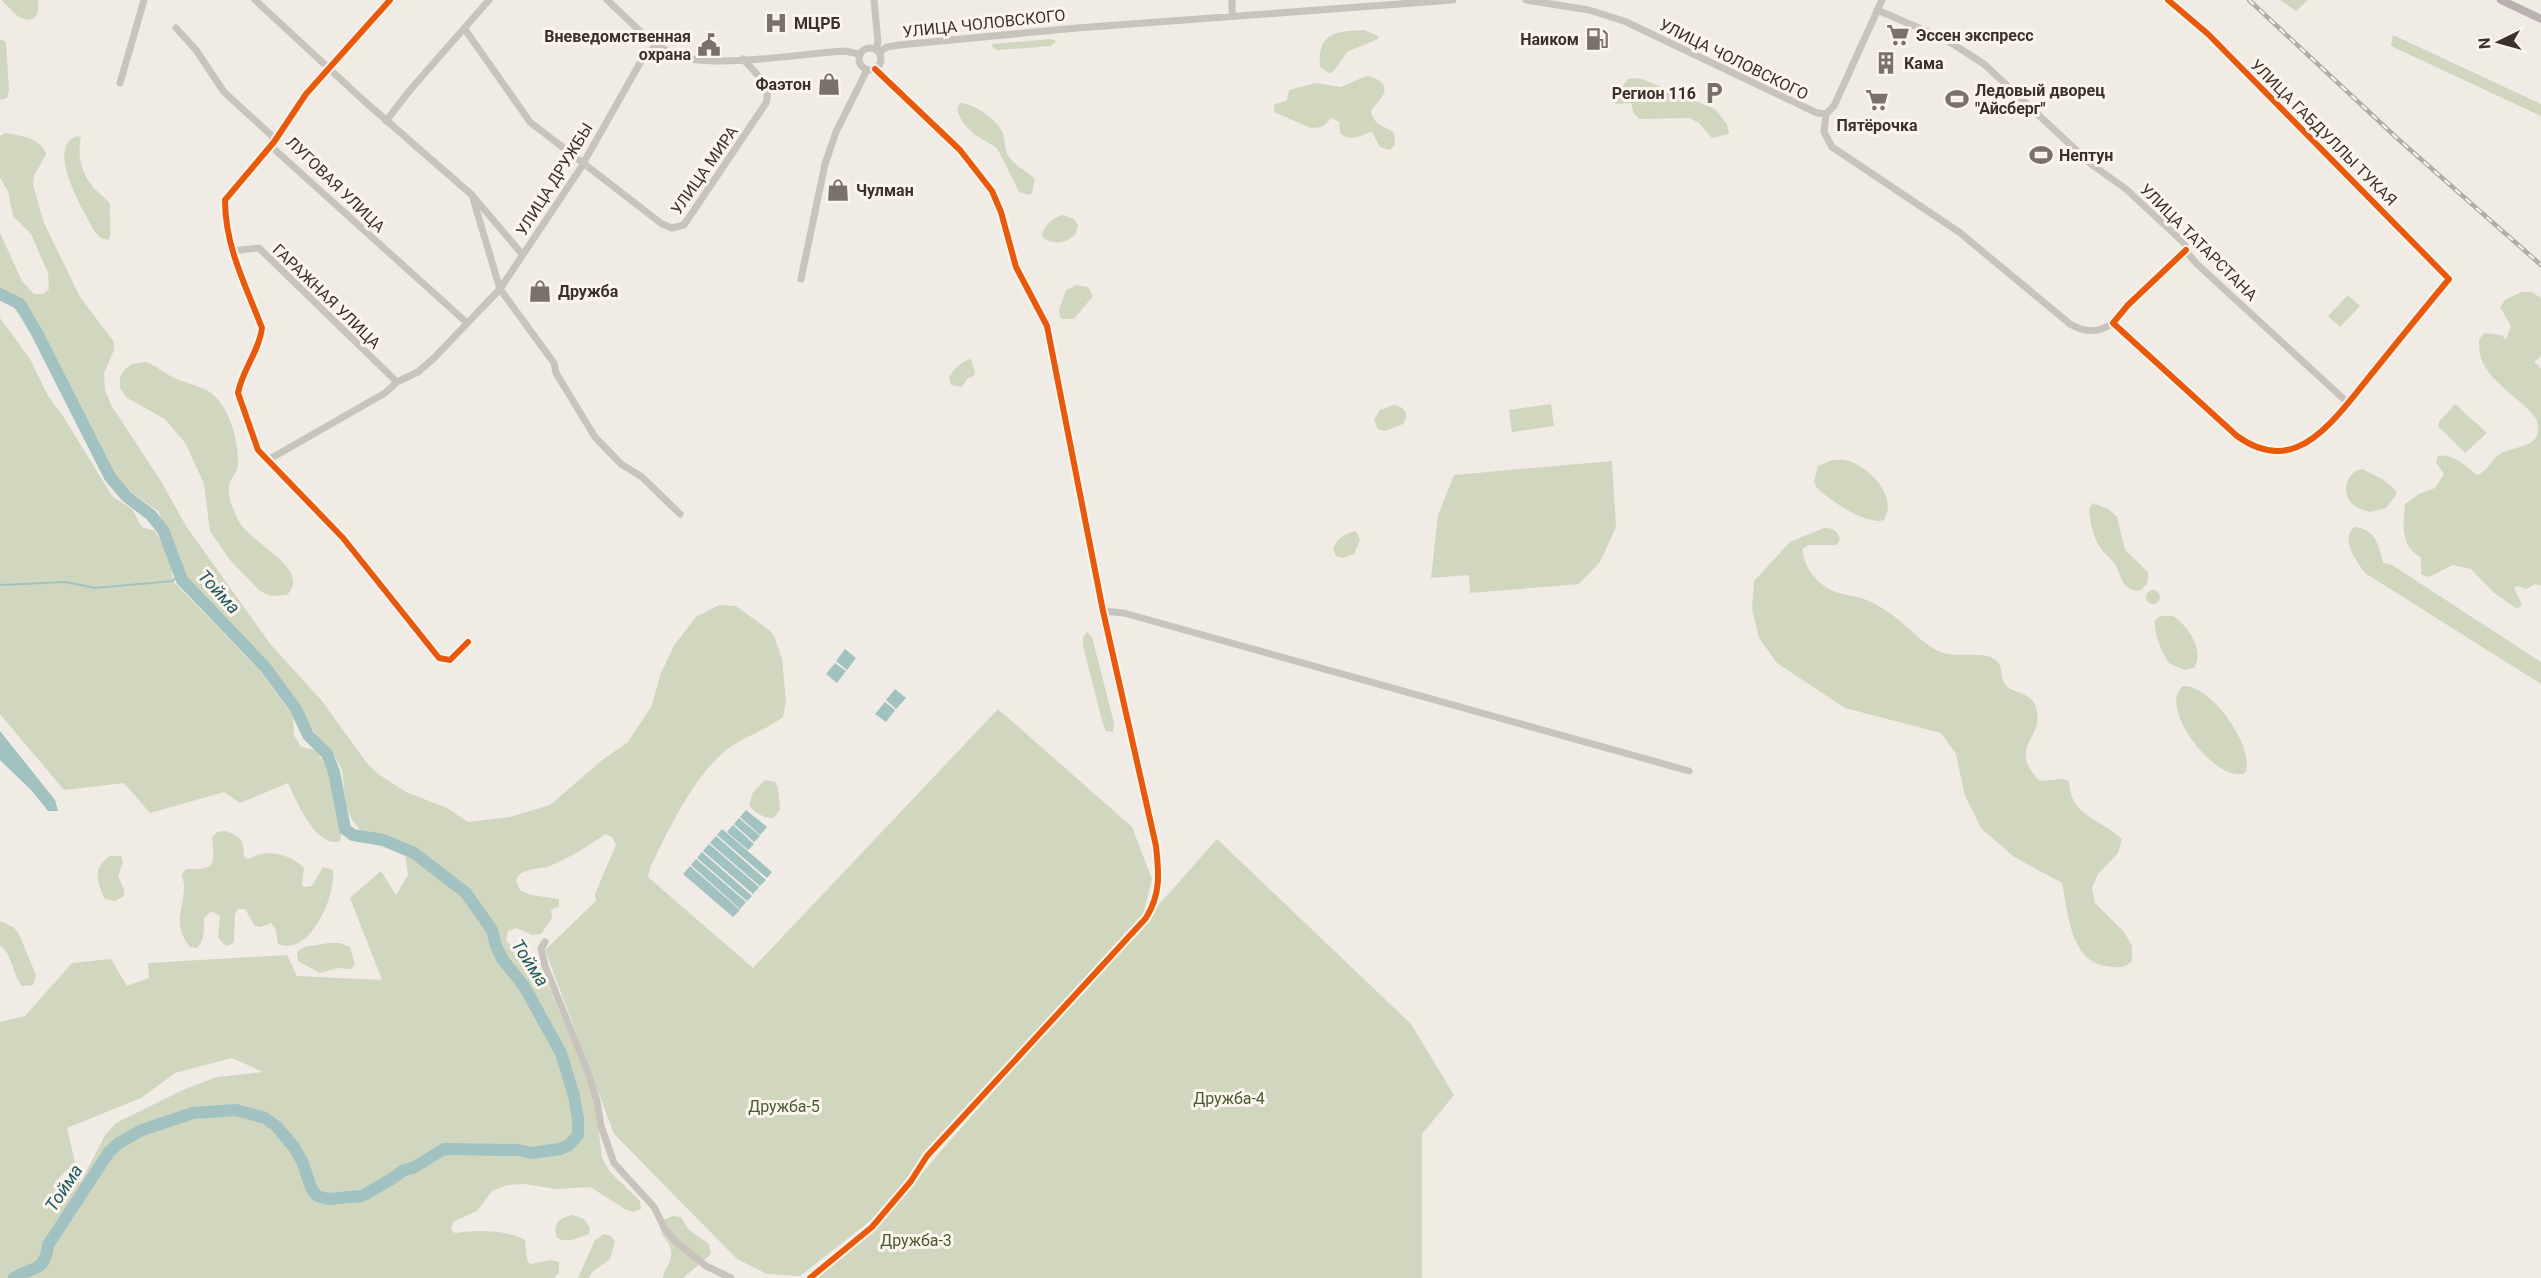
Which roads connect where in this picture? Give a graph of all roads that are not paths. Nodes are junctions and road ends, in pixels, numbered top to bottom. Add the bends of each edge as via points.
1 (144, 0) edge
2 (255, 0) edge
3 (390, 0) edge
4 (489, 0) edge
5 (608, 0) edge
6 (874, 0) edge
7 (1232, 0) edge
8 (1453, 0) edge
9 (1526, 0) edge
10 (1882, 0) edge
11 (2168, 0) edge
12 (2501, 0) edge
13 (1335, 4) edge
14 (1877, 10) junction
15 (1232, 15) junction
16 (2541, 19) edge
17 (176, 28) dead end
18 (464, 28) junction
19 (657, 44) junction
20 (877, 50) junction
21 (859, 54) junction
22 (743, 59) junction
23 (871, 69) junction
24 (330, 70) junction
25 (120, 83) dead end
26 (1826, 114) junction
27 (386, 121) junction
28 (274, 142) junction
29 (583, 163) junction
30 (472, 195) junction
31 (2186, 250) junction
32 (232, 251) junction
33 (522, 254) junction
34 (801, 279) dead end
35 (500, 289) junction
36 (466, 322) junction
37 (2113, 323) junction
38 (397, 382) junction
39 (2348, 403) junction
40 (268, 460) junction
41 (680, 514) dead end
42 (1103, 611) junction
43 (468, 642) dead end
44 (1689, 771) dead end
45 (545, 942) dead end
46 (731, 1278) edge
47 (810, 1278) edge

1 - 25 street
2 - 24 street
3 - 24 street
4 - 18 street
5 - 19 street
6 - 20 street
7 - 15 street
8 - 13 street, УЛИЦА ЧОЛОВСКОГО
9 - 26 street, УЛИЦА ЧОЛОВСКОГО via 1577,7 1624,21 1817,114
10 - 14 street
11 - 39 street, УЛИЦА ГАБДУЛЛЫ ТУКАЯ via 2208,34 2450,279
12 - 16 main road
13 - 15 street, УЛИЦА ЧОЛОВСКОГО
14 - 26 street via 1834,106
14 - 31 street, УЛИЦА ТАТАРСТАНА via 1945,39 1984,64 2091,164 2126,189 2184,243
15 - 20 street, УЛИЦА ЧОЛОВСКОГО
17 - 28 street, ЛУГОВАЯ УЛИЦА via 224,92
18 - 27 street
18 - 29 street via 531,122
19 - 22 street via 694,60
19 - 29 street, УЛИЦА ДРУЖБЫ via 640,63
20 - 21 street via 866,48
20 - 23 street via 881,62
21 - 22 street via 845,51
21 - 23 street via 859,64
22 - 29 street, УЛИЦА МИРА via 766,86 768,99 684,225 672,228 662,224
23 - 34 street via 836,132 825,164
23 - 42 street via 960,150 998,201 1016,267 1047,326
24 - 27 street
24 - 28 street via 306,94
26 - 37 street via 1824,132 1832,147 1959,232 2070,324 2092,331
27 - 30 street
28 - 32 street via 225,200 225,225
28 - 36 street, ЛУГОВАЯ УЛИЦА via 274,149
29 - 33 street, УЛИЦА ДРУЖБЫ
30 - 33 street
30 - 35 street
31 - 37 street
31 - 39 street, УЛИЦА ТАТАРСТАНА
32 - 38 street, ГАРАЖНАЯ УЛИЦА via 259,248
32 - 40 street via 262,328 261,341 238,393 258,450
33 - 35 street, УЛИЦА ДРУЖБЫ
35 - 36 street, УЛИЦА ДРУЖБЫ
35 - 41 street via 554,363 556,373 595,437
36 - 38 street, УЛИЦА ДРУЖБЫ via 425,366
37 - 39 street via 2223,424 2254,447 2278,451 2302,445
38 - 40 street, УЛИЦА ДРУЖБЫ via 385,393
40 - 43 street via 343,538 439,658 450,660
42 - 44 street via 1124,613
42 - 47 street via 1156,846 1159,882 1152,908 927,1156 872,1227
45 - 46 street via 541,948 545,966 589,1075 614,1163 654,1207 678,1244 706,1266

